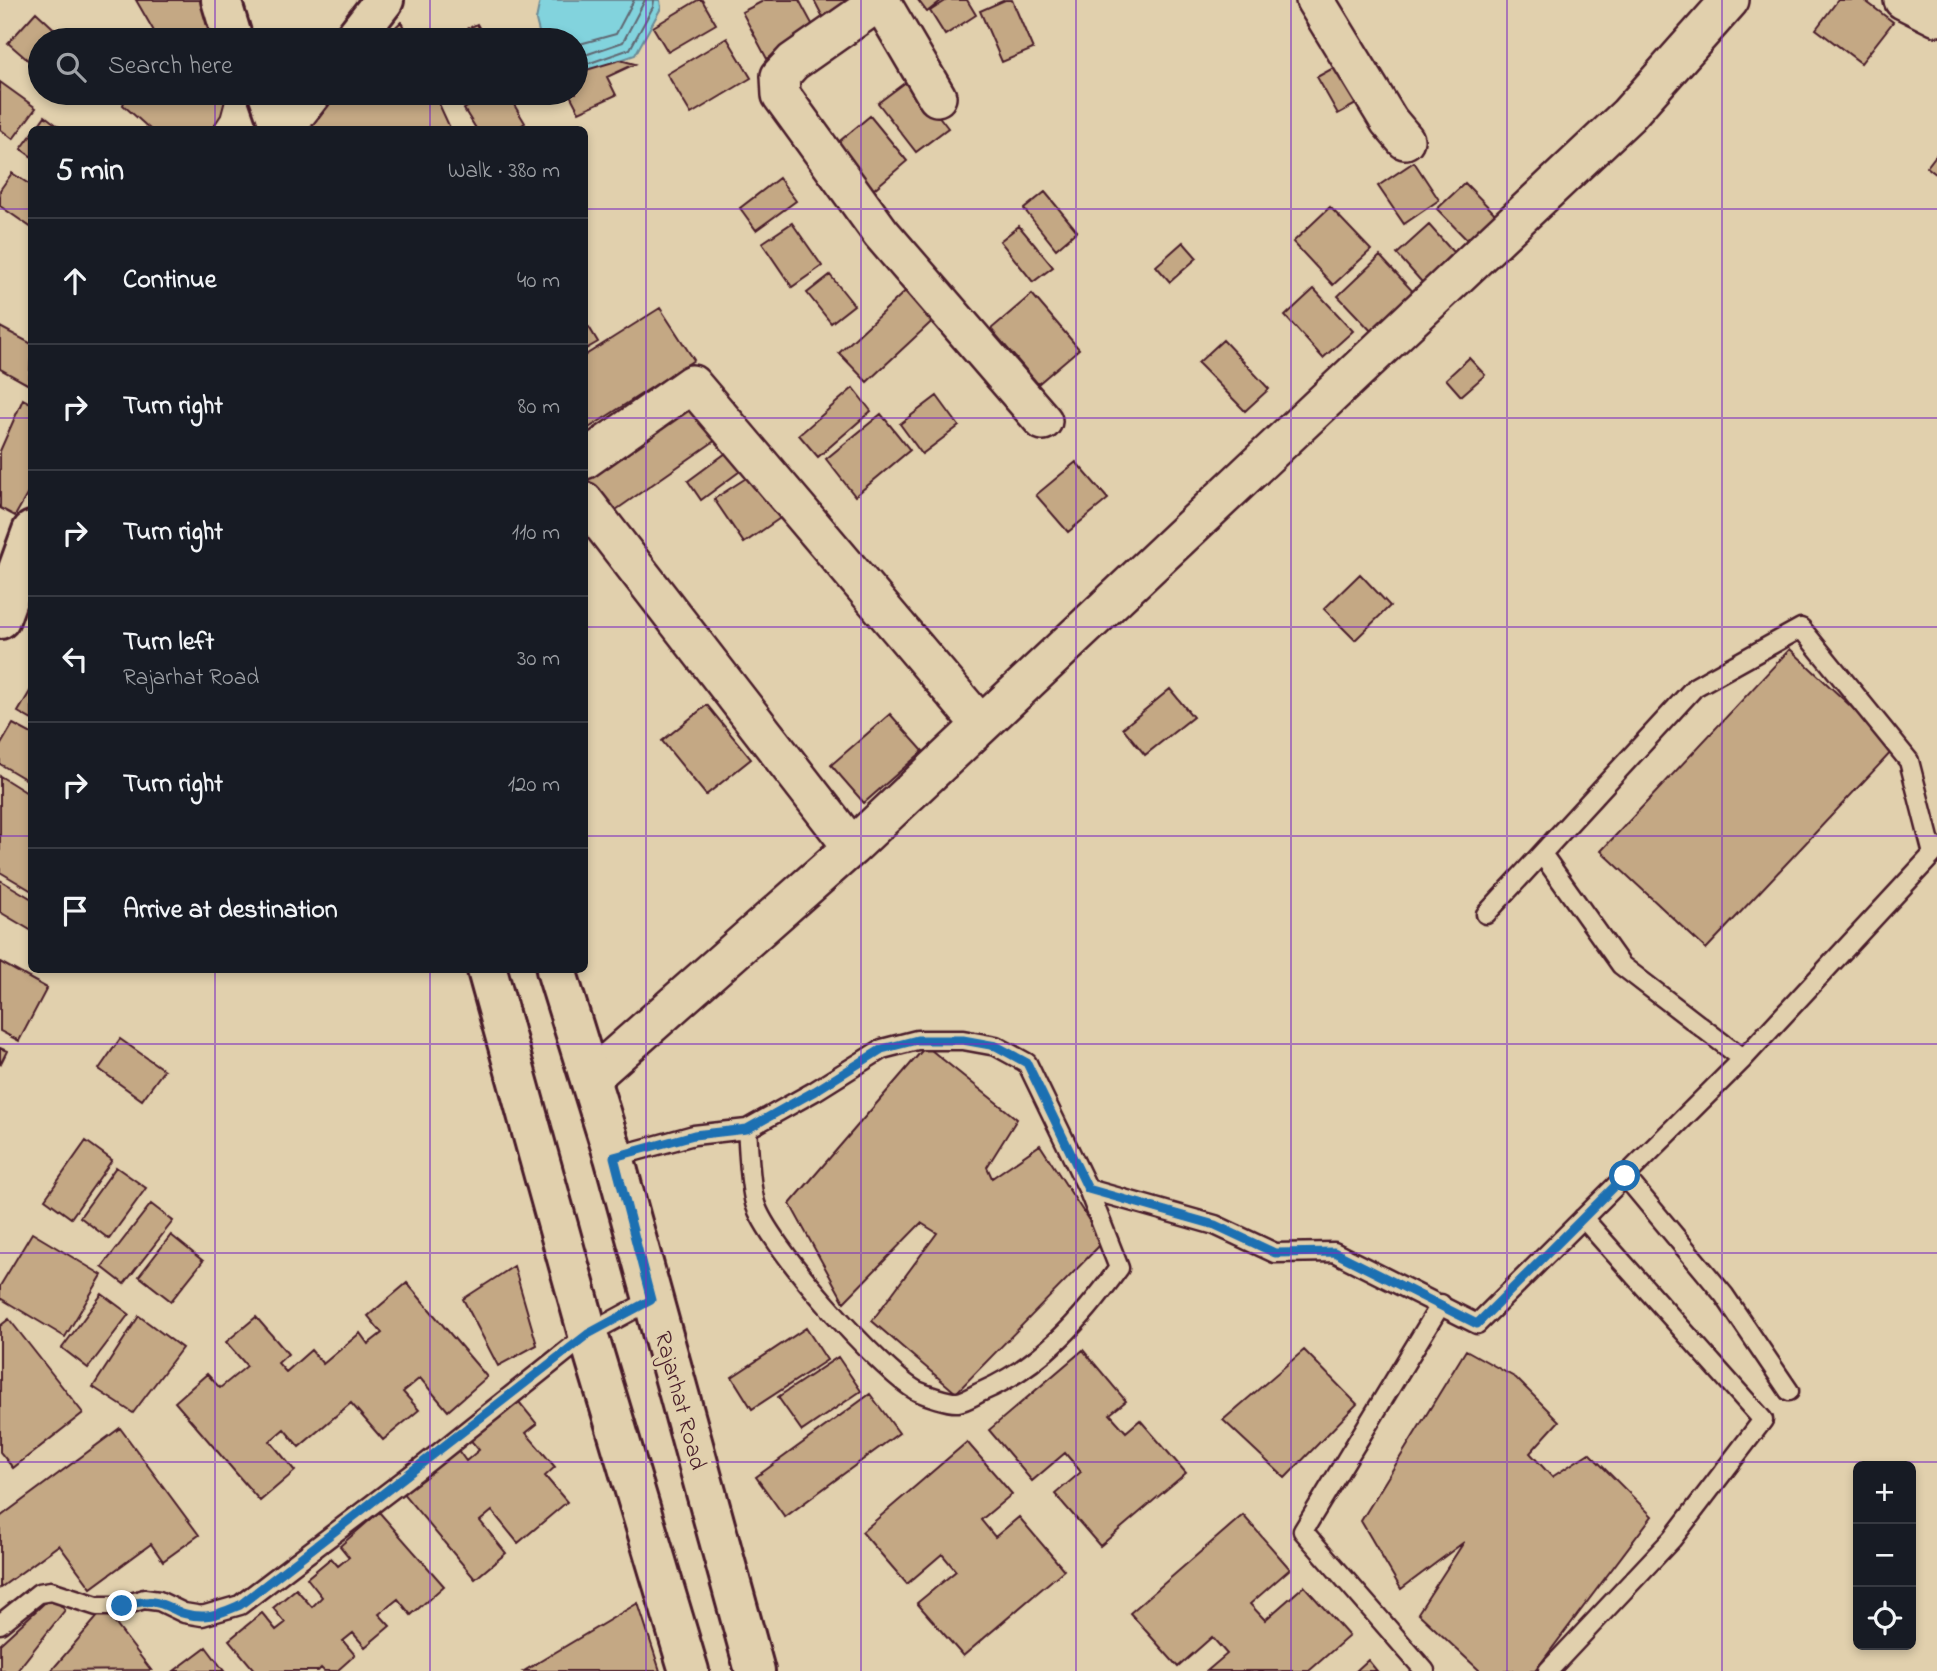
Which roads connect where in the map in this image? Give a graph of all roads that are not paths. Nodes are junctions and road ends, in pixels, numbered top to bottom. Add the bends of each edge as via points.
1 (221, 0) edge
2 (240, 0) edge
3 (384, 0) edge
4 (880, 0) edge
5 (1315, 0) edge
6 (1730, 0) edge
7 (1903, 0) edge
8 (1937, 17) edge
9 (229, 28) edge
10 (248, 28) edge
11 (362, 28) edge
12 (937, 97) dead end
13 (251, 105) edge
14 (273, 105) edge
15 (302, 105) edge
16 (257, 126) edge
17 (280, 126) edge
18 (285, 126) edge
19 (1405, 140) dead end
20 (1042, 421) dead end
21 (588, 457) edge
22 (588, 506) edge
23 (28, 542) edge
24 (0, 619) edge
25 (981, 725) junction
26 (852, 848) junction
27 (1935, 851) edge
28 (1542, 854) junction
29 (1486, 914) dead end
30 (488, 973) edge
31 (557, 973) edge
32 (1744, 1059) junction
33 (591, 1078) junction
34 (747, 1129) junction
35 (614, 1157) junction
36 (1625, 1176) junction
37 (1088, 1189) junction
38 (1583, 1218) junction
39 (651, 1300) junction
40 (1441, 1304) junction
41 (588, 1334) junction
42 (1789, 1391) dead end
43 (0, 1624) edge
44 (689, 1671) edge
45 (755, 1671) edge
46 (1425, 1671) edge
47 (1548, 1671) edge

1 - 9 main road
2 - 10 main road
3 - 11 main road
4 - 12 street
4 - 20 street via 793,62 780,76 781,95 881,233
5 - 19 street
6 - 25 street via 1628,115
7 - 8 street
13 - 16 main road
14 - 17 main road
15 - 18 main road
21 - 25 street via 692,384
22 - 26 street
23 - 24 main road
25 - 26 street
26 - 33 street
27 - 28 lane via 1909,761 1801,628 1695,687
27 - 32 lane
28 - 29 lane
28 - 32 lane via 1621,965
30 - 41 main road
31 - 33 main road, Rajarhat Road
32 - 36 lane
33 - 35 main road, Rajarhat Road
34 - 35 lane via 694,1135
34 - 37 lane via 882,1049 917,1040 963,1040 996,1046 1027,1063
34 - 37 lane via 755,1204 778,1244 892,1372 918,1391 958,1402 997,1385 1056,1345 1119,1268
35 - 39 main road, Rajarhat Road
36 - 38 lane
36 - 42 lane via 1724,1295
37 - 40 lane via 1215,1225 1275,1253 1334,1252
38 - 40 lane via 1477,1324
38 - 47 lane via 1763,1420 1672,1539
39 - 41 lane
39 - 45 main road, Rajarhat Road
40 - 46 lane via 1303,1531
41 - 43 lane via 240,1605 202,1616 159,1601 110,1607 51,1591 40,1593
41 - 44 main road

